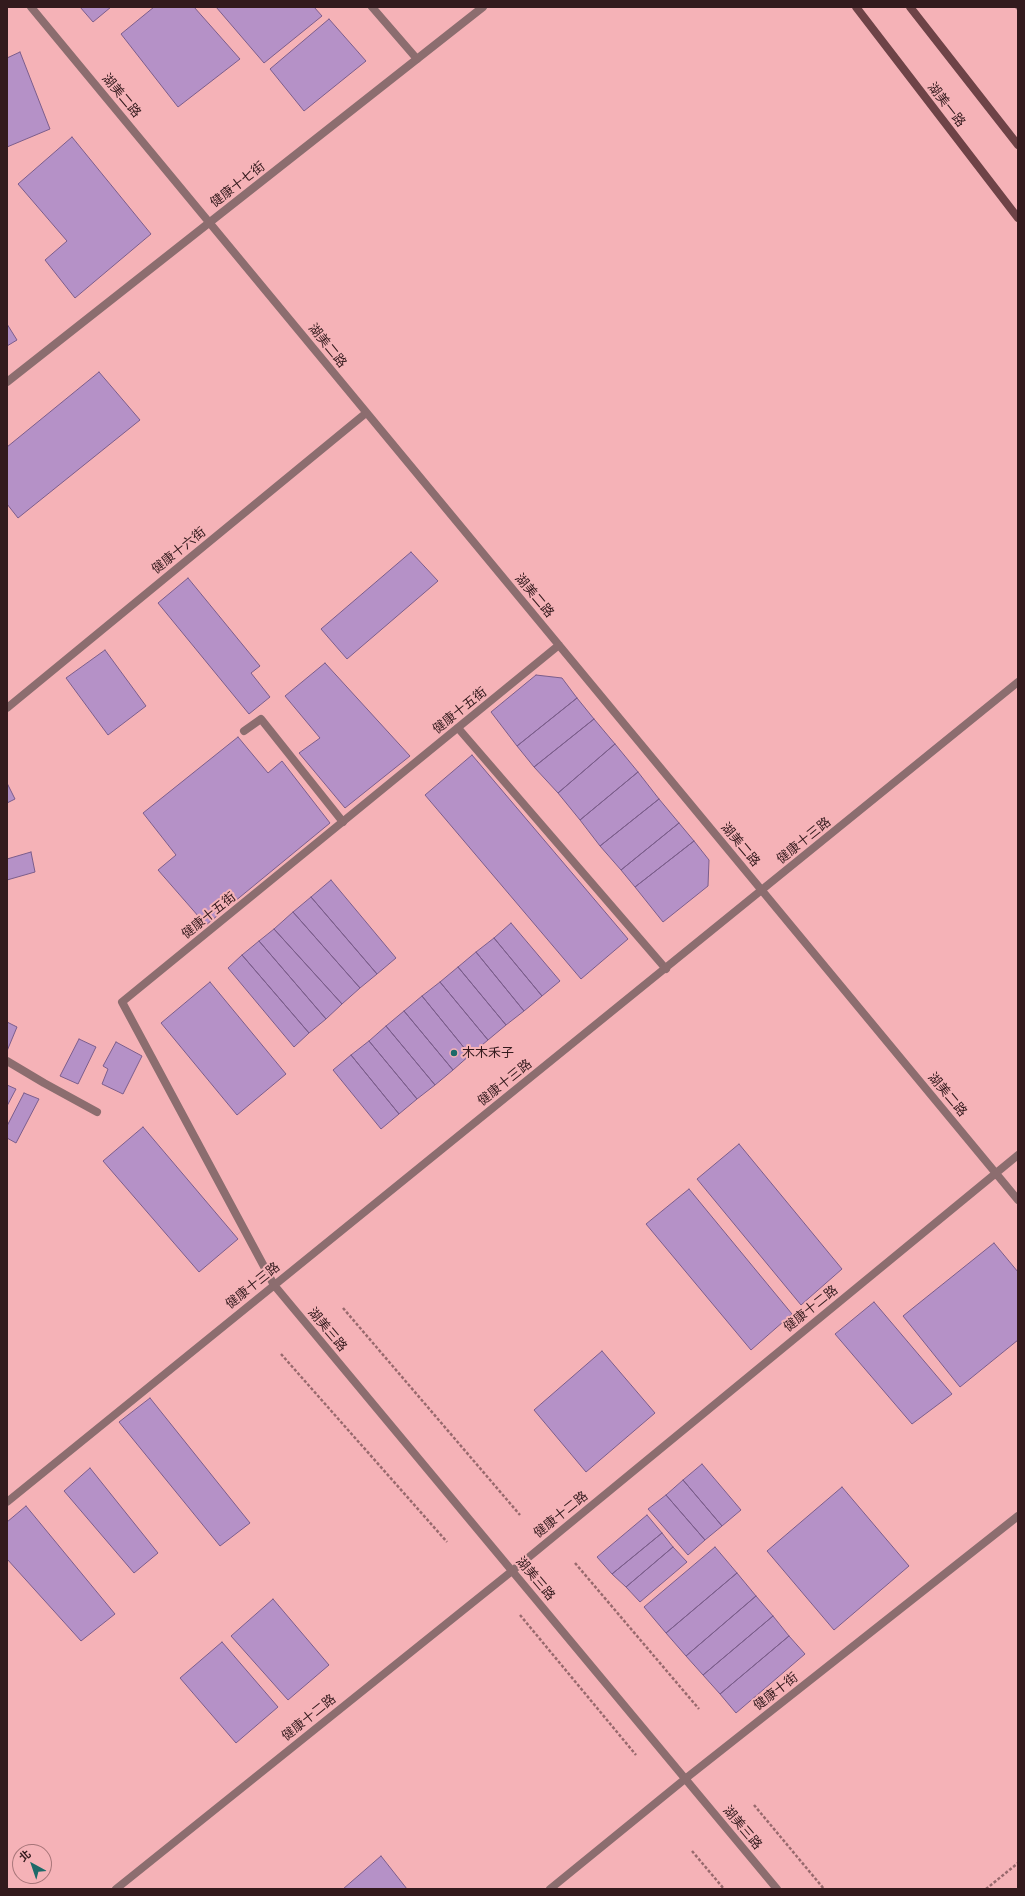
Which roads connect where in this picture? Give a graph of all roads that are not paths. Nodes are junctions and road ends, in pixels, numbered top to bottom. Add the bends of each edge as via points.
1 (31, 7) edge
2 (372, 7) edge
3 (483, 7) edge
4 (856, 7) edge
5 (910, 7) edge
6 (417, 59) junction
7 (1018, 145) edge
8 (1018, 218) edge
9 (210, 222) junction
10 (7, 382) edge
11 (366, 413) junction
12 (559, 645) junction
13 (1018, 682) edge
14 (7, 708) edge
15 (458, 728) junction
16 (244, 731) dead end
17 (343, 822) junction
18 (762, 891) junction
19 (666, 969) junction
20 (7, 1061) edge
21 (97, 1112) dead end
22 (1018, 1155) edge
23 (996, 1173) junction
24 (1018, 1200) edge
25 (274, 1285) junction
26 (7, 1502) edge
27 (1018, 1516) edge
28 (512, 1571) junction
29 (685, 1779) junction
30 (116, 1889) edge
31 (550, 1889) edge
32 (777, 1889) edge

1 - 9 street, 湖美二路
2 - 6 street
3 - 6 street, 健康十七街
4 - 8 street, 湖美一路
5 - 7 street
6 - 9 street, 健康十七街
9 - 10 street, 健康十七街
9 - 11 street, 湖美二路
11 - 12 street, 湖美二路
11 - 14 street, 健康十六街
12 - 15 street, 健康十五街
12 - 18 street, 湖美二路
13 - 18 street, 健康十三路
15 - 17 street, 健康十五街
15 - 19 street
16 - 17 street via 261,719
17 - 25 street, 健康十五街 via 122,1002
18 - 19 street, 健康十三路
18 - 23 street, 湖美二路
19 - 25 street, 健康十三路
20 - 21 street
22 - 23 street, 健康十二路
23 - 24 street, 湖美二路
23 - 28 street, 健康十二路
25 - 26 street, 健康十三路
25 - 28 street, 湖美三路
27 - 29 street, 健康十街
28 - 29 street, 湖美三路
28 - 30 street, 健康十二路
29 - 31 street, 健康十街
29 - 32 street, 湖美三路

